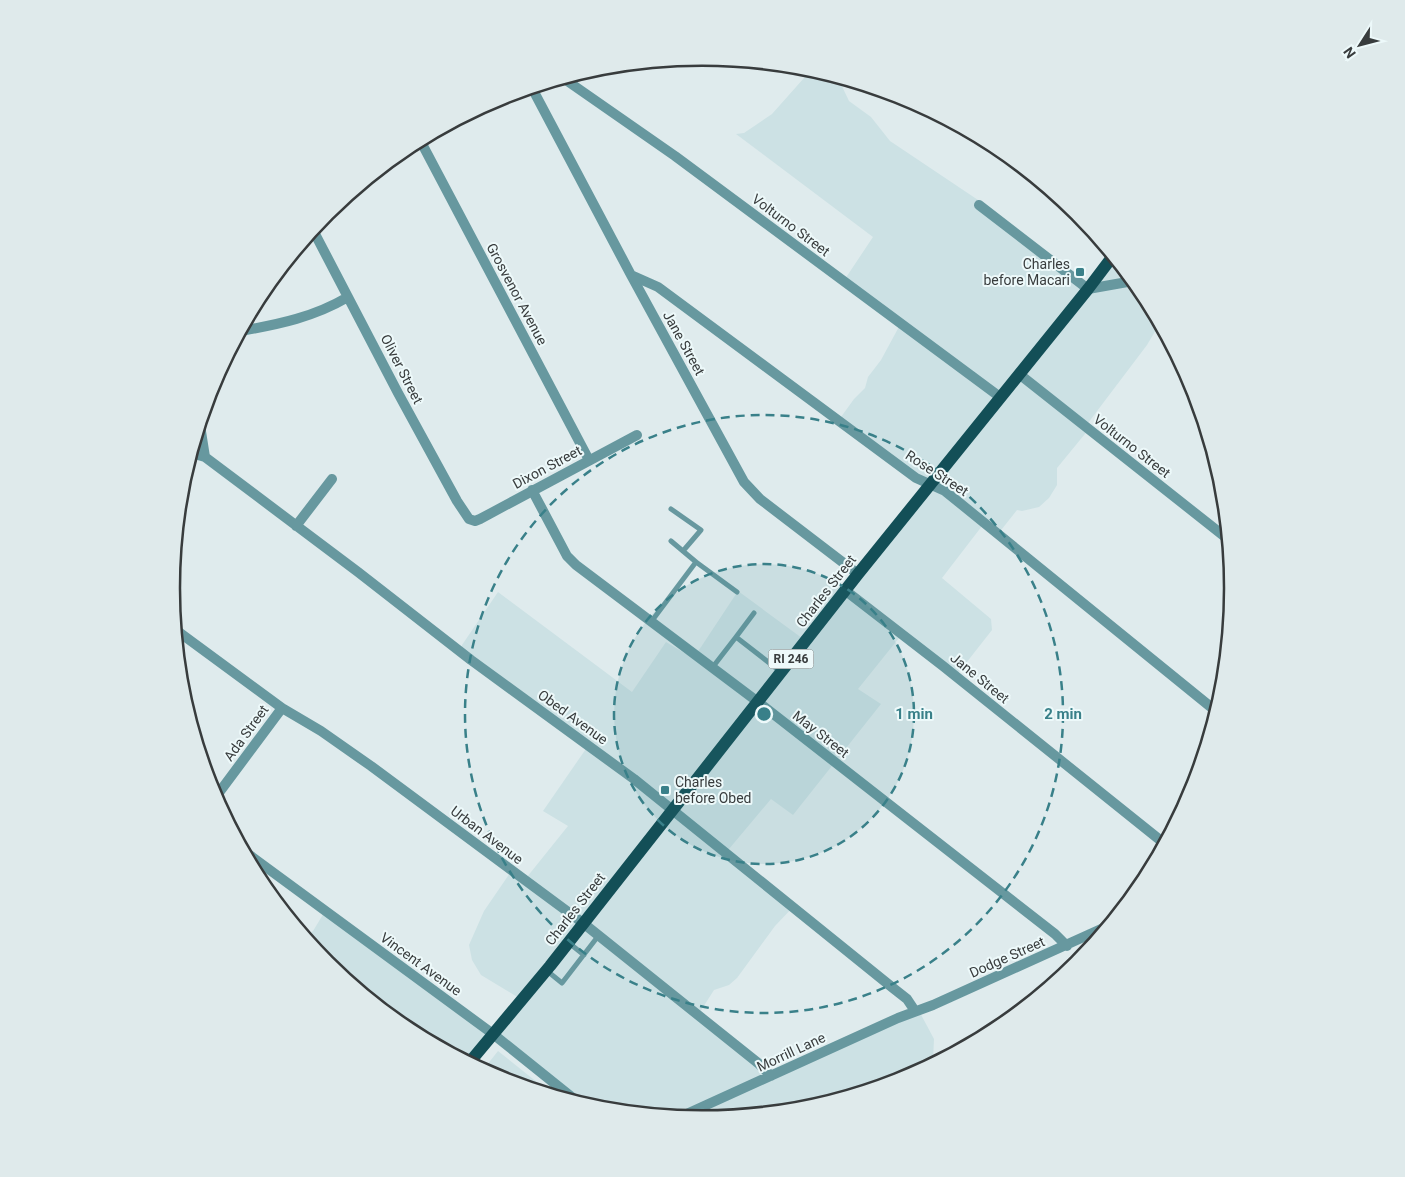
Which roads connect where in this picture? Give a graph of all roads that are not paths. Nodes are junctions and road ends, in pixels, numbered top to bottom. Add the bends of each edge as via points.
1 (570, 83) edge
2 (535, 94) edge
3 (424, 147) edge
4 (979, 205) dead end
5 (317, 237) edge
6 (1109, 261) edge
7 (631, 275) junction
8 (1125, 282) edge
9 (1088, 289) junction
10 (348, 297) junction
11 (249, 329) edge
12 (1019, 374) junction
13 (1000, 397) junction
14 (636, 435) dead end
15 (202, 440) edge
16 (198, 455) edge
17 (204, 457) junction
18 (589, 460) junction
19 (332, 479) dead end
20 (930, 484) junction
21 (532, 490) junction
22 (671, 509) dead end
23 (470, 519) joint
24 (296, 526) junction
25 (1222, 534) edge
26 (671, 541) dead end
27 (683, 551) junction
28 (696, 562) junction
29 (858, 574) junction
30 (846, 591) junction
31 (737, 592) dead end
32 (754, 613) dead end
33 (651, 622) junction
34 (182, 635) edge
35 (736, 636) junction
36 (712, 668) junction
37 (781, 672) junction
38 (758, 702) junction
39 (1211, 707) edge
40 (282, 708) junction
41 (221, 791) edge
42 (672, 810) junction
43 (1160, 840) edge
44 (256, 860) edge
45 (583, 922) junction
46 (1095, 933) edge
47 (599, 935) junction
48 (568, 942) junction
49 (1067, 946) junction
50 (584, 955) junction
51 (546, 970) junction
52 (914, 1011) junction
53 (493, 1034) junction
54 (473, 1058) edge
55 (771, 1076) junction
56 (566, 1093) edge
57 (694, 1111) edge

1 - 13 street, Volturno Street via 675,156
2 - 7 street, Jane Street
3 - 18 street, Grosvenor Avenue
4 - 9 street
5 - 10 street, Oliver Street
6 - 9 main road, Charles Street / RI 246
7 - 20 street, Rose Street via 658,287 916,478
7 - 29 street, Jane Street via 744,482 760,499
8 - 9 street
9 - 12 main road, Charles Street / RI 246
10 - 11 street via 303,318
10 - 23 street, Oliver Street via 457,501
12 - 13 main road, Charles Street / RI 246
12 - 25 street, Volturno Street
13 - 20 main road, Charles Street / RI 246
14 - 18 street, Dixon Street
15 - 17 street
16 - 17 street, Obed Avenue
17 - 24 street, Obed Avenue
18 - 21 street, Dixon Street
19 - 24 street
20 - 29 main road, Charles Street / RI 246
20 - 39 street, Rose Street via 945,491
21 - 23 street, Dixon Street via 480,518
21 - 33 street, May Street via 571,561
22 - 27 lane via 701,530
24 - 42 street, Obed Avenue
26 - 27 lane
27 - 28 lane
28 - 31 lane
28 - 33 lane
29 - 30 main road, Charles Street / RI 246
30 - 37 main road, Charles Street / RI 246
30 - 43 street, Jane Street
32 - 35 lane
33 - 36 street, May Street
34 - 40 street, Urban Avenue
35 - 36 lane
35 - 37 lane
36 - 38 street, May Street
37 - 38 main road, Charles Street / RI 246
38 - 42 main road, Charles Street / RI 246
38 - 49 street, May Street
40 - 41 street, Ada Street
40 - 45 street, Urban Avenue via 371,766
42 - 45 main road, Charles Street / RI 246
42 - 52 street, Obed Avenue via 900,994
44 - 53 street, Vincent Avenue
45 - 47 street, Urban Avenue
45 - 48 main road, Charles Street / RI 246
46 - 49 street, Dodge Street
47 - 50 lane
47 - 55 street, Urban Avenue
48 - 50 lane
48 - 51 main road, Charles Street / RI 246
49 - 52 street, Dodge Street
50 - 51 lane via 562,983
51 - 53 main road, Charles Street / RI 246
52 - 55 street, Morrill Lane
53 - 54 main road, Charles Street / RI 246
53 - 56 street, Vincent Avenue
55 - 57 street, Morrill Lane

